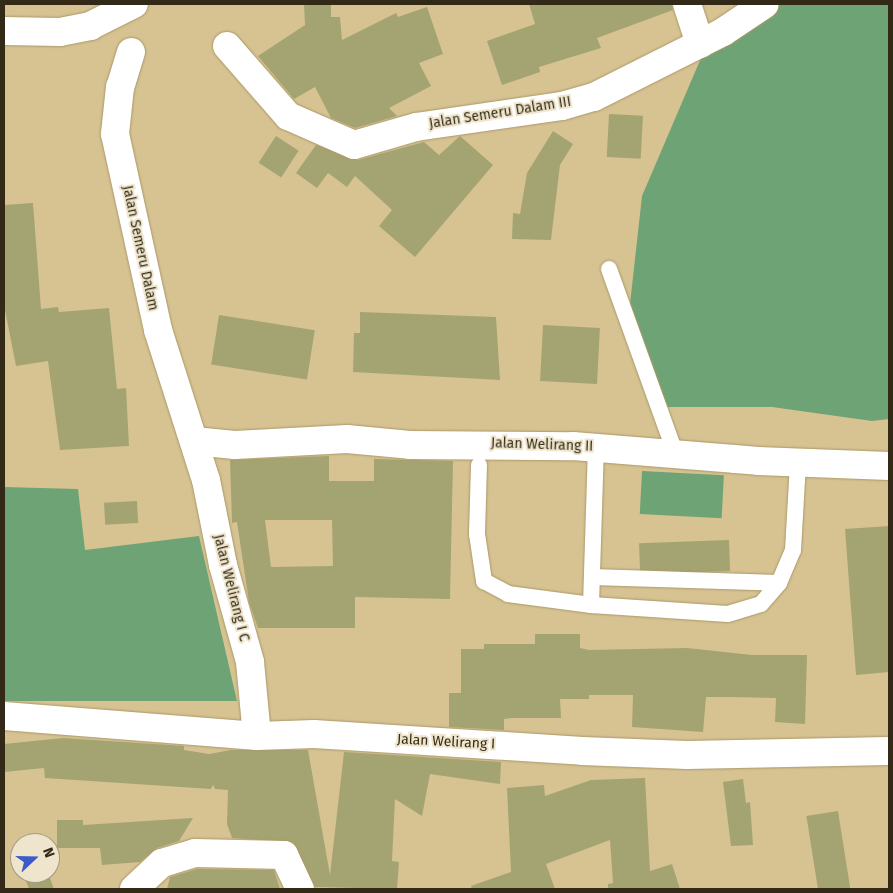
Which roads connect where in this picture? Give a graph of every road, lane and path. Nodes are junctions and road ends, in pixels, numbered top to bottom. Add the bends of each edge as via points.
1 (688, 4) edge
2 (766, 4) edge
3 (125, 9) edge
4 (4, 32) edge
5 (700, 44) junction
6 (227, 46) dead end
7 (130, 52) dead end
8 (609, 269) dead end
9 (194, 441) junction
10 (596, 447) junction
11 (675, 452) junction
12 (798, 462) junction
13 (479, 465) dead end
14 (889, 466) edge
15 (592, 577) junction
16 (779, 583) junction
17 (591, 605) junction
18 (4, 716) edge
19 (257, 736) junction
20 (889, 751) edge
21 (299, 888) edge
22 (134, 889) edge

1 - 5 street
2 - 5 street, Jalan Semeru Dalam III
3 - 4 street via 60,32
5 - 6 street, Jalan Semeru Dalam III via 594,97 562,106 416,127 354,145 294,121
7 - 9 street, Jalan Semeru Dalam via 117,102 115,134 158,330
8 - 11 lane
9 - 10 street, Jalan Welirang II via 235,445 347,439 410,445
9 - 19 street, Jalan Welirang I C via 250,662
10 - 11 street, Jalan Welirang II
10 - 15 lane
11 - 12 street, Jalan Welirang II
12 - 14 street, Jalan Welirang II
12 - 16 lane via 794,550
13 - 17 lane via 477,534 484,581 508,594
15 - 16 lane
15 - 17 lane
16 - 17 lane via 761,604 728,614
18 - 19 street, Jalan Welirang I
19 - 20 street, Jalan Welirang I via 314,734 687,755
21 - 22 street via 284,855 195,853 162,863

